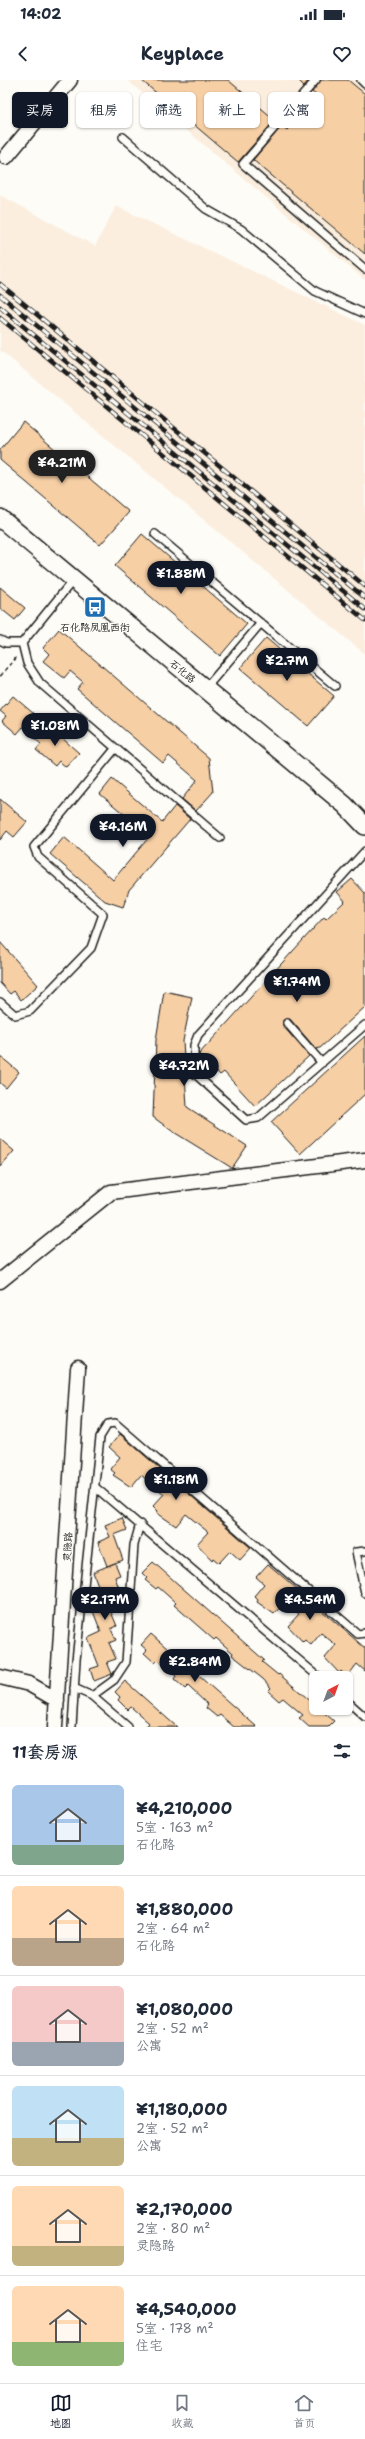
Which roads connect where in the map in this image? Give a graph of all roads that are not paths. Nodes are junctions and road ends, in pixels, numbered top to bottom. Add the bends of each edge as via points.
1 (70, 80) edge
2 (316, 80) edge
3 (361, 80) edge
4 (365, 84) edge
5 (123, 137) dead end
6 (6, 157) dead end
7 (365, 269) edge
8 (365, 314) edge
9 (0, 518) edge
10 (155, 534) dead end
11 (74, 579) junction
12 (261, 623) junction
13 (0, 640) edge
14 (22, 646) junction
15 (335, 686) dead end
16 (205, 689) junction
17 (115, 749) junction
18 (365, 826) edge
19 (220, 838) dead end
20 (365, 851) edge
21 (0, 1002) edge
22 (287, 1023) dead end
23 (365, 1025) edge
24 (322, 1063) junction
25 (365, 1160) edge
26 (0, 1281) edge
27 (78, 1368) dead end
28 (95, 1487) junction
29 (140, 1524) junction
30 (365, 1550) edge
31 (365, 1593) edge
32 (365, 1633) edge
33 (312, 1671) edge
34 (0, 1677) edge
35 (74, 1688) junction
36 (92, 1696) junction
37 (57, 1700) junction
38 (353, 1706) edge
39 (365, 1717) edge
40 (56, 1727) edge
41 (72, 1727) edge
42 (128, 1727) edge

1 - 6 street
2 - 7 lane via 243,164
3 - 4 lane
5 - 8 lane via 206,209 241,229 316,291
9 - 11 street, 石化路
10 - 12 lane
11 - 14 lane
11 - 16 street, 石化路
12 - 15 lane
12 - 16 lane
13 - 14 lane
14 - 17 lane via 27,663 40,683
16 - 18 street, 石化路 via 345,805
17 - 19 lane
17 - 21 lane via 34,847 38,857 103,914 90,948 30,1011 15,1015
20 - 24 lane via 198,1035 194,1045 194,1073 246,1120 258,1118
22 - 24 lane
23 - 24 lane
25 - 26 street via 111,1192
27 - 37 street, 灵隐路
28 - 29 lane
28 - 32 lane via 100,1437 108,1424 115,1423 358,1634
28 - 35 lane
29 - 33 lane
29 - 36 lane via 134,1545 126,1662 114,1680
30 - 31 lane via 356,1552
34 - 37 street via 29,1684
35 - 36 lane
35 - 41 lane
36 - 42 lane
37 - 40 street, 灵隐路
38 - 39 lane

